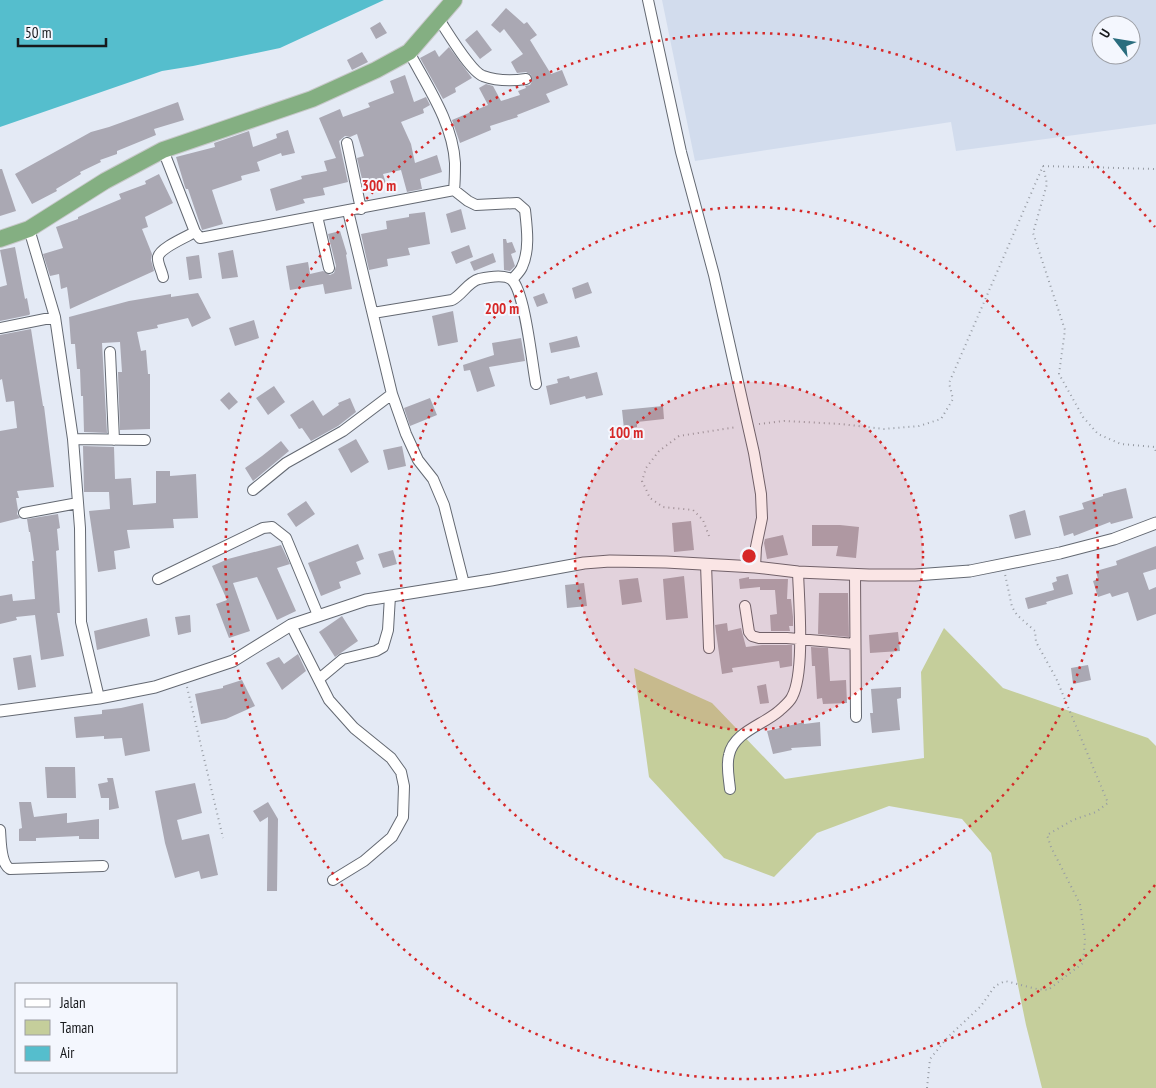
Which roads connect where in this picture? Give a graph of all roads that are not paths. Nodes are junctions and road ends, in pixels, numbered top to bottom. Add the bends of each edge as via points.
1 (454, 0) edge
2 (648, 0) edge
3 (438, 18) junction
4 (409, 52) junction
5 (526, 79) dead end
6 (347, 143) dead end
7 (163, 150) junction
8 (454, 190) junction
9 (362, 209) junction
10 (348, 211) junction
11 (317, 216) junction
12 (29, 229) junction
13 (195, 232) junction
14 (0, 239) edge
15 (329, 268) dead end
16 (164, 277) dead end
17 (512, 280) junction
18 (373, 313) junction
19 (55, 317) junction
20 (0, 328) edge
21 (110, 352) dead end
22 (536, 384) dead end
23 (392, 394) junction
24 (73, 439) junction
25 (114, 440) junction
26 (145, 440) dead end
27 (253, 490) dead end
28 (78, 503) junction
29 (24, 513) dead end
30 (1156, 523) edge
31 (706, 564) junction
32 (755, 567) junction
33 (798, 572) junction
34 (854, 575) junction
35 (158, 579) dead end
36 (464, 584) junction
37 (390, 596) junction
38 (745, 606) dead end
39 (318, 615) junction
40 (291, 625) junction
41 (799, 639) junction
42 (855, 644) junction
43 (709, 648) dead end
44 (319, 679) junction
45 (99, 698) junction
46 (0, 711) edge
47 (856, 717) dead end
48 (730, 789) dead end
49 (0, 830) edge
50 (103, 866) dead end
51 (333, 880) dead end

1 - 3 highway
2 - 32 street via 681,152 749,425 761,494 762,518
3 - 4 highway
3 - 5 street via 471,66 482,76 512,81
4 - 7 highway via 343,86
4 - 8 street via 449,134 455,162
6 - 9 street
7 - 12 highway via 105,181
7 - 13 street
8 - 9 street
8 - 17 street via 472,204 517,203 525,210 526,252 522,268
9 - 10 street
10 - 11 street
10 - 18 street
11 - 13 street via 200,238
11 - 15 street
12 - 14 highway
12 - 19 street
13 - 16 street via 159,254
17 - 18 street via 502,276 480,279 452,300
17 - 22 street via 524,314
18 - 23 street
19 - 20 street
19 - 24 street
21 - 25 street
23 - 27 street via 343,431 286,463
23 - 36 street via 418,460 433,479 444,505
24 - 25 street
24 - 28 street
25 - 26 street
28 - 29 street
28 - 45 street via 81,622
30 - 34 street via 1069,551 970,571
31 - 32 street
31 - 36 street via 610,561
31 - 43 street
32 - 33 street
33 - 34 street
33 - 41 street
34 - 42 street
35 - 39 street via 263,528 272,527 286,538
36 - 37 street
37 - 39 street
37 - 44 street via 388,630 382,647 343,659
38 - 41 street via 747,627 752,636
39 - 40 street
40 - 44 street
40 - 45 street via 233,661 155,687
41 - 42 street
41 - 48 street via 796,688 791,699 733,744 728,755
42 - 47 street
44 - 51 street via 329,700 354,728 391,758 402,772 404,786 402,817 392,837 364,861
45 - 46 street
49 - 50 street via 4,862 10,869

